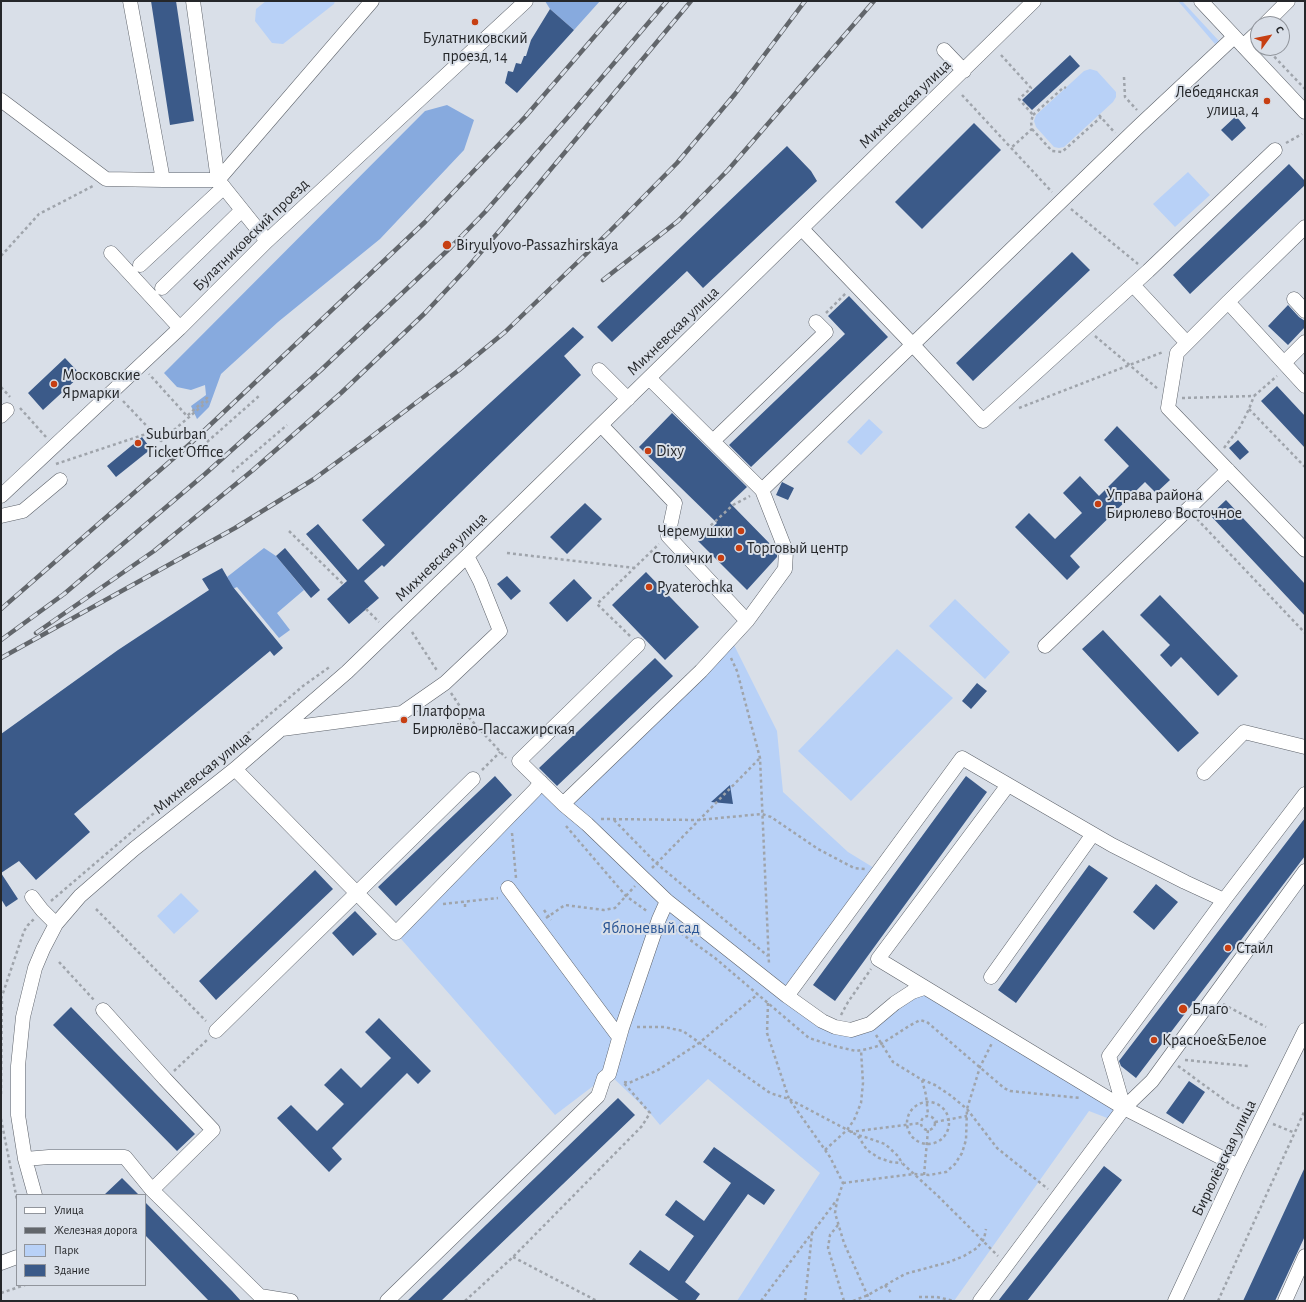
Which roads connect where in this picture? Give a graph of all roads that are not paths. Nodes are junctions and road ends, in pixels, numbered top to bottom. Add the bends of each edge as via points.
1 (130, 1) edge
2 (193, 1) edge
3 (372, 1) edge
4 (526, 1) edge
5 (1034, 1) edge
6 (1201, 1) edge
7 (1288, 1) edge
8 (1273, 16) edge
9 (1250, 36) edge
10 (1238, 41) junction
11 (944, 50) dead end
12 (964, 71) junction
13 (1, 100) edge
14 (1305, 112) edge
15 (1275, 150) road end
16 (163, 180) junction
17 (221, 184) junction
18 (242, 210) junction
19 (1305, 227) edge
20 (802, 229) junction
21 (267, 241) junction
22 (111, 253) dead end
23 (140, 265) dead end
24 (1133, 285) junction
25 (162, 288) dead end
26 (1294, 299) dead end
27 (1228, 302) junction
28 (1305, 311) edge
29 (816, 322) road end
30 (180, 328) junction
31 (1305, 342) edge
32 (1187, 343) junction
33 (913, 345) junction
34 (1284, 364) junction
35 (599, 370) dead end
36 (649, 378) junction
37 (1305, 386) edge
38 (628, 398) junction
39 (601, 425) junction
40 (713, 441) junction
41 (1228, 470) junction
42 (60, 480) dead end
43 (762, 490) junction
44 (1, 496) edge
45 (1, 516) edge
46 (1305, 550) edge
47 (467, 556) junction
48 (747, 621) junction
49 (638, 645) road end
50 (1044, 646) dead end
51 (282, 729) junction
52 (1305, 747) edge
53 (235, 769) junction
54 (1204, 772) dead end
55 (473, 779) road end
56 (541, 782) junction
57 (1008, 784) junction
58 (1305, 794) edge
59 (563, 804) junction
60 (1093, 834) junction
61 (1305, 871) edge
62 (357, 893) junction
63 (514, 895) road end
64 (32, 897) dead end
65 (1224, 900) junction
66 (667, 901) junction
67 (56, 924) junction
68 (991, 977) dead end
69 (924, 988) junction
70 (787, 996) junction
71 (103, 1010) road end
72 (1305, 1030) edge
73 (216, 1031) road end
74 (620, 1032) junction
75 (1299, 1057) edge
76 (1124, 1108) junction
77 (25, 1159) junction
78 (1238, 1166) junction
79 (152, 1190) junction
80 (35, 1194) edge
81 (1305, 1256) edge
82 (16, 1257) edge
83 (1, 1263) edge
84 (258, 1299) edge
85 (291, 1301) edge
86 (387, 1301) edge
87 (980, 1301) edge
88 (1175, 1301) edge
89 (1286, 1301) edge

1 - 16 street
2 - 17 street
3 - 17 street
4 - 21 street, Булатниковский проезд
5 - 12 street, Михневская улица
6 - 10 street
7 - 8 street
9 - 10 street
10 - 14 street
10 - 33 street via 1145,120
11 - 12 street
12 - 20 street, Михневская улица
13 - 16 street via 106,179
15 - 24 street
16 - 17 street
17 - 18 street
17 - 23 street
18 - 21 street
18 - 25 street
19 - 27 street
20 - 33 street
20 - 36 street, Михневская улица
21 - 30 street, Булатниковский проезд
22 - 30 street
24 - 32 street
24 - 33 street via 983,421
26 - 28 street
27 - 32 street
27 - 34 street
29 - 40 street via 826,332
30 - 44 street, Булатниковский проезд
31 - 34 street
32 - 41 street via 1177,353 1168,408
33 - 43 street
34 - 37 street
35 - 38 street
36 - 38 street, Михневская улица
36 - 40 street
38 - 39 street, Михневская улица
39 - 47 street, Михневская улица
39 - 48 street via 675,502 668,536
40 - 43 street
41 - 46 street
41 - 50 street
42 - 45 street via 23,511
43 - 48 street via 786,552 785,569
47 - 51 street, Михневская улица via 347,672
47 - 51 street via 480,580 500,631 445,683 402,713
48 - 59 street via 701,671
49 - 56 street via 519,761
51 - 53 street, Михневская улица
52 - 54 street via 1244,732
53 - 62 street
53 - 67 street, Михневская улица via 80,896
55 - 62 street
56 - 59 street
56 - 62 street via 396,933
57 - 60 street
57 - 69 street via 878,959
57 - 70 street via 962,758
58 - 65 street
59 - 66 street
60 - 65 street
60 - 68 street
61 - 76 street via 1152,1081
62 - 73 street
63 - 74 street
64 - 67 street
65 - 76 street via 1109,1056
66 - 70 street
66 - 74 street
67 - 77 street, Михневская улица via 35,968 23,1017 18,1066 18,1115
69 - 70 street via 895,1003 870,1024 851,1030 822,1021
69 - 76 street
71 - 79 street via 213,1130
72 - 75 street, Бирюлёвская улица
74 - 86 street via 609,1074 604,1078 598,1096
75 - 78 street, Бирюлёвская улица via 1262,1119
76 - 78 street
76 - 87 street
77 - 79 street via 49,1156 125,1157
77 - 80 street, Михневская улица
78 - 88 street, Бирюлёвская улица
79 - 84 street
81 - 89 street
82 - 83 street
84 - 85 street

